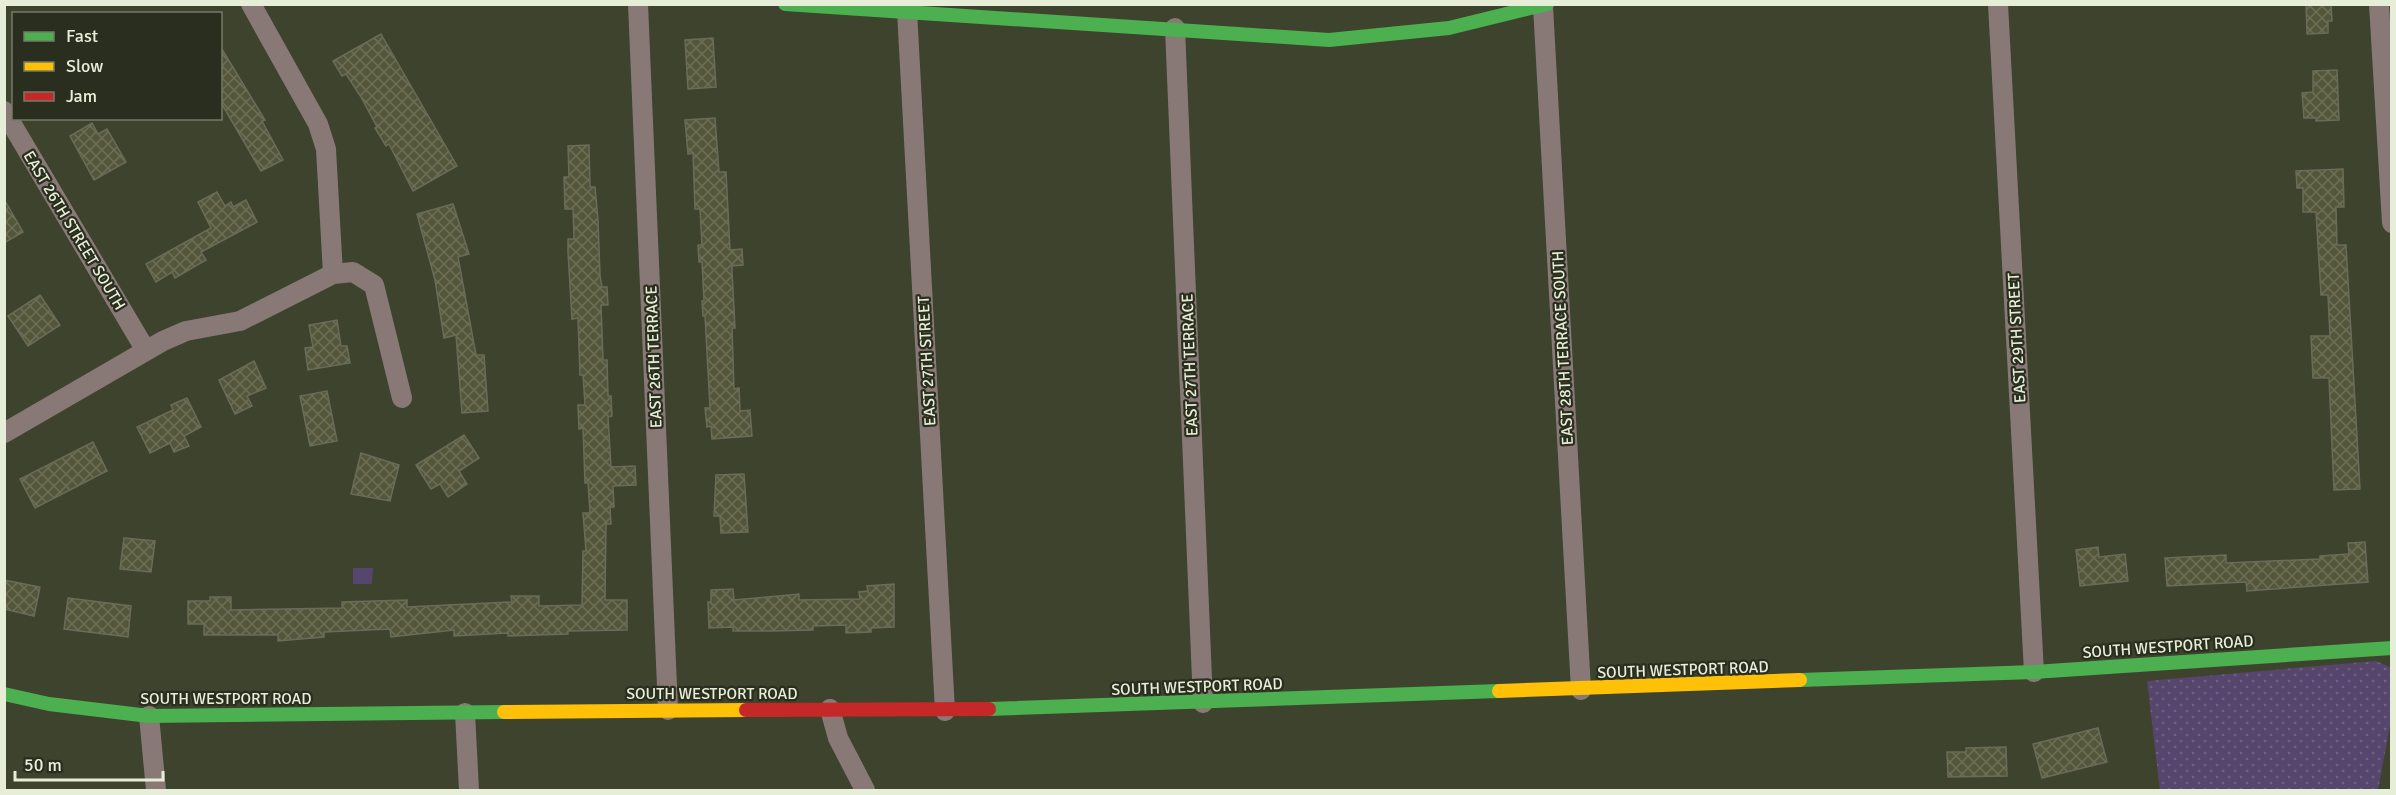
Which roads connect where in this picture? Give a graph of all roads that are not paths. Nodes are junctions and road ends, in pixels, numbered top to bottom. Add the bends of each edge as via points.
1 (251, 4) edge
2 (638, 4) edge
3 (784, 4) edge
4 (1998, 4) edge
5 (2379, 4) edge
6 (1545, 5) edge
7 (907, 11) junction
8 (1176, 28) junction
9 (4, 111) edge
10 (2391, 224) edge
11 (333, 274) junction
12 (145, 349) junction
13 (402, 398) dead end
14 (4, 433) edge
15 (2391, 648) edge
16 (2034, 672) junction
17 (1581, 690) junction
18 (4, 694) edge
19 (1203, 703) junction
20 (830, 709) junction
21 (668, 710) junction
22 (945, 711) junction
23 (465, 713) junction
24 (148, 716) junction
25 (156, 790) edge
26 (469, 790) edge
27 (865, 790) edge

1 - 11 street via 318,124 326,149
2 - 21 street, EAST 26TH TERRACE
3 - 7 street
4 - 16 street, EAST 29TH STREET
5 - 10 street
6 - 8 street via 1449,28 1329,40
6 - 17 street, EAST 28TH TERRACE SOUTH
7 - 8 street
7 - 22 street, EAST 27TH STREET
8 - 19 street, EAST 27TH TERRACE
9 - 12 street, EAST 26TH STREET SOUTH
11 - 12 street via 240,321 186,331
11 - 13 street via 353,272 374,285
12 - 14 street
15 - 16 street, SOUTH WESTPORT ROAD
16 - 17 street, SOUTH WESTPORT ROAD
17 - 19 street, SOUTH WESTPORT ROAD
18 - 24 street, SOUTH WESTPORT ROAD
19 - 22 street, SOUTH WESTPORT ROAD
20 - 21 street, SOUTH WESTPORT ROAD
20 - 22 street, SOUTH WESTPORT ROAD
20 - 27 street via 838,738
21 - 23 street, SOUTH WESTPORT ROAD
23 - 24 street, SOUTH WESTPORT ROAD
23 - 26 street
24 - 25 street

